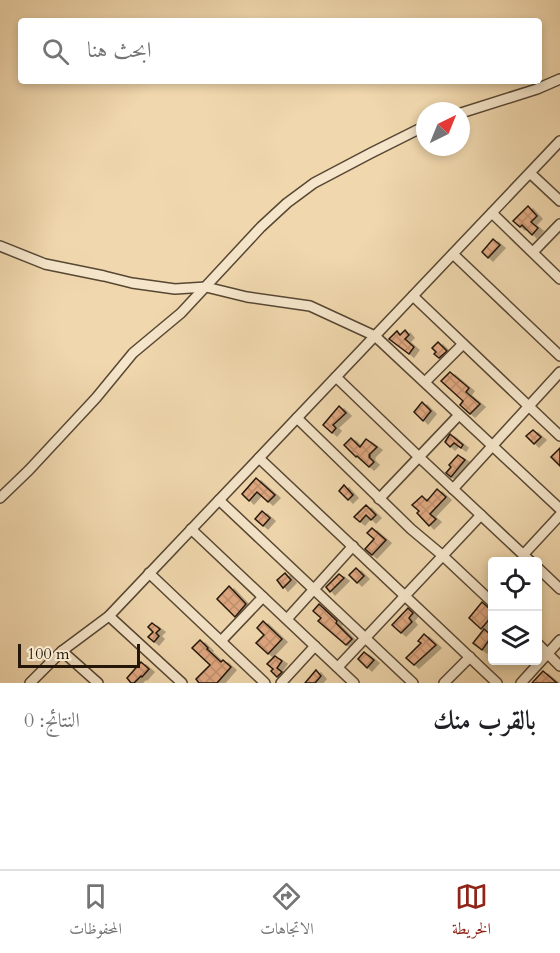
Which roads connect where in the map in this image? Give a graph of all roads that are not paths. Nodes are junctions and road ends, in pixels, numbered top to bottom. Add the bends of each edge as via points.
1 (560, 79) edge
2 (470, 110) edge
3 (416, 130) edge
4 (560, 141) edge
5 (530, 173) junction
6 (560, 201) edge
7 (492, 213) junction
8 (560, 224) edge
9 (0, 246) edge
10 (533, 252) junction
11 (453, 254) junction
12 (560, 279) edge
13 (206, 287) junction
14 (413, 296) junction
15 (375, 336) junction
16 (463, 344) junction
17 (560, 356) edge
18 (560, 372) edge
19 (336, 376) junction
20 (425, 382) junction
21 (528, 406) junction
22 (459, 415) junction
23 (297, 418) junction
24 (560, 436) edge
25 (493, 446) junction
26 (259, 458) junction
27 (418, 458) junction
28 (453, 489) junction
29 (0, 498) edge
30 (379, 499) junction
31 (219, 500) junction
32 (560, 509) edge
33 (481, 515) junction
34 (560, 515) edge
35 (191, 529) junction
36 (353, 546) junction
37 (442, 555) junction
38 (526, 557) edge
39 (528, 557) edge
40 (149, 573) junction
41 (542, 573) edge
42 (313, 589) junction
43 (560, 589) edge
44 (404, 595) junction
45 (263, 597) junction
46 (488, 598) edge
47 (109, 616) junction
48 (287, 619) junction
49 (366, 638) junction
50 (560, 640) edge
51 (221, 641) junction
52 (315, 646) junction
53 (542, 649) edge
54 (62, 651) junction
55 (548, 654) junction
56 (470, 657) junction
57 (560, 666) edge
58 (338, 667) junction
59 (255, 675) junction
60 (30, 683) edge
61 (98, 683) edge
62 (182, 683) edge
63 (247, 683) edge
64 (265, 683) edge
65 (281, 683) edge
66 (354, 683) edge
67 (413, 683) edge
68 (444, 683) edge
69 (497, 683) edge
70 (521, 683) edge

1 - 2 street
3 - 13 street via 314,183 287,203
4 - 5 street
5 - 6 street
5 - 7 street
7 - 10 street
7 - 11 street
8 - 10 street
9 - 13 street via 45,264 132,283 175,290
10 - 12 street
11 - 14 street
11 - 17 street
13 - 15 street via 310,306
13 - 29 street via 133,353 96,398
14 - 15 street
14 - 16 street
15 - 19 street
15 - 20 street
16 - 20 street
16 - 21 street
18 - 21 street
19 - 23 street
19 - 27 street
20 - 22 street
21 - 24 street
21 - 25 street
22 - 25 street
22 - 27 street
23 - 26 street
23 - 30 street
25 - 28 street
25 - 32 street
26 - 31 street
26 - 36 street
27 - 28 street
27 - 30 street
28 - 33 street
30 - 37 street
31 - 35 street
31 - 42 street
33 - 37 street
33 - 38 street
34 - 39 street
35 - 40 street
35 - 45 street
36 - 42 street
36 - 44 street
37 - 44 street
37 - 46 street
40 - 47 street
40 - 51 street
41 - 43 street
42 - 48 street
42 - 49 street
44 - 49 street
44 - 56 street
45 - 48 street
45 - 51 street
47 - 54 street
47 - 62 street
48 - 52 street
49 - 58 street
49 - 67 street
50 - 55 street
51 - 59 street
52 - 58 street
52 - 65 street
53 - 55 street
54 - 60 street
54 - 61 street
55 - 57 street
55 - 70 street
56 - 68 street
56 - 69 street
58 - 66 street
59 - 63 street
59 - 64 street

